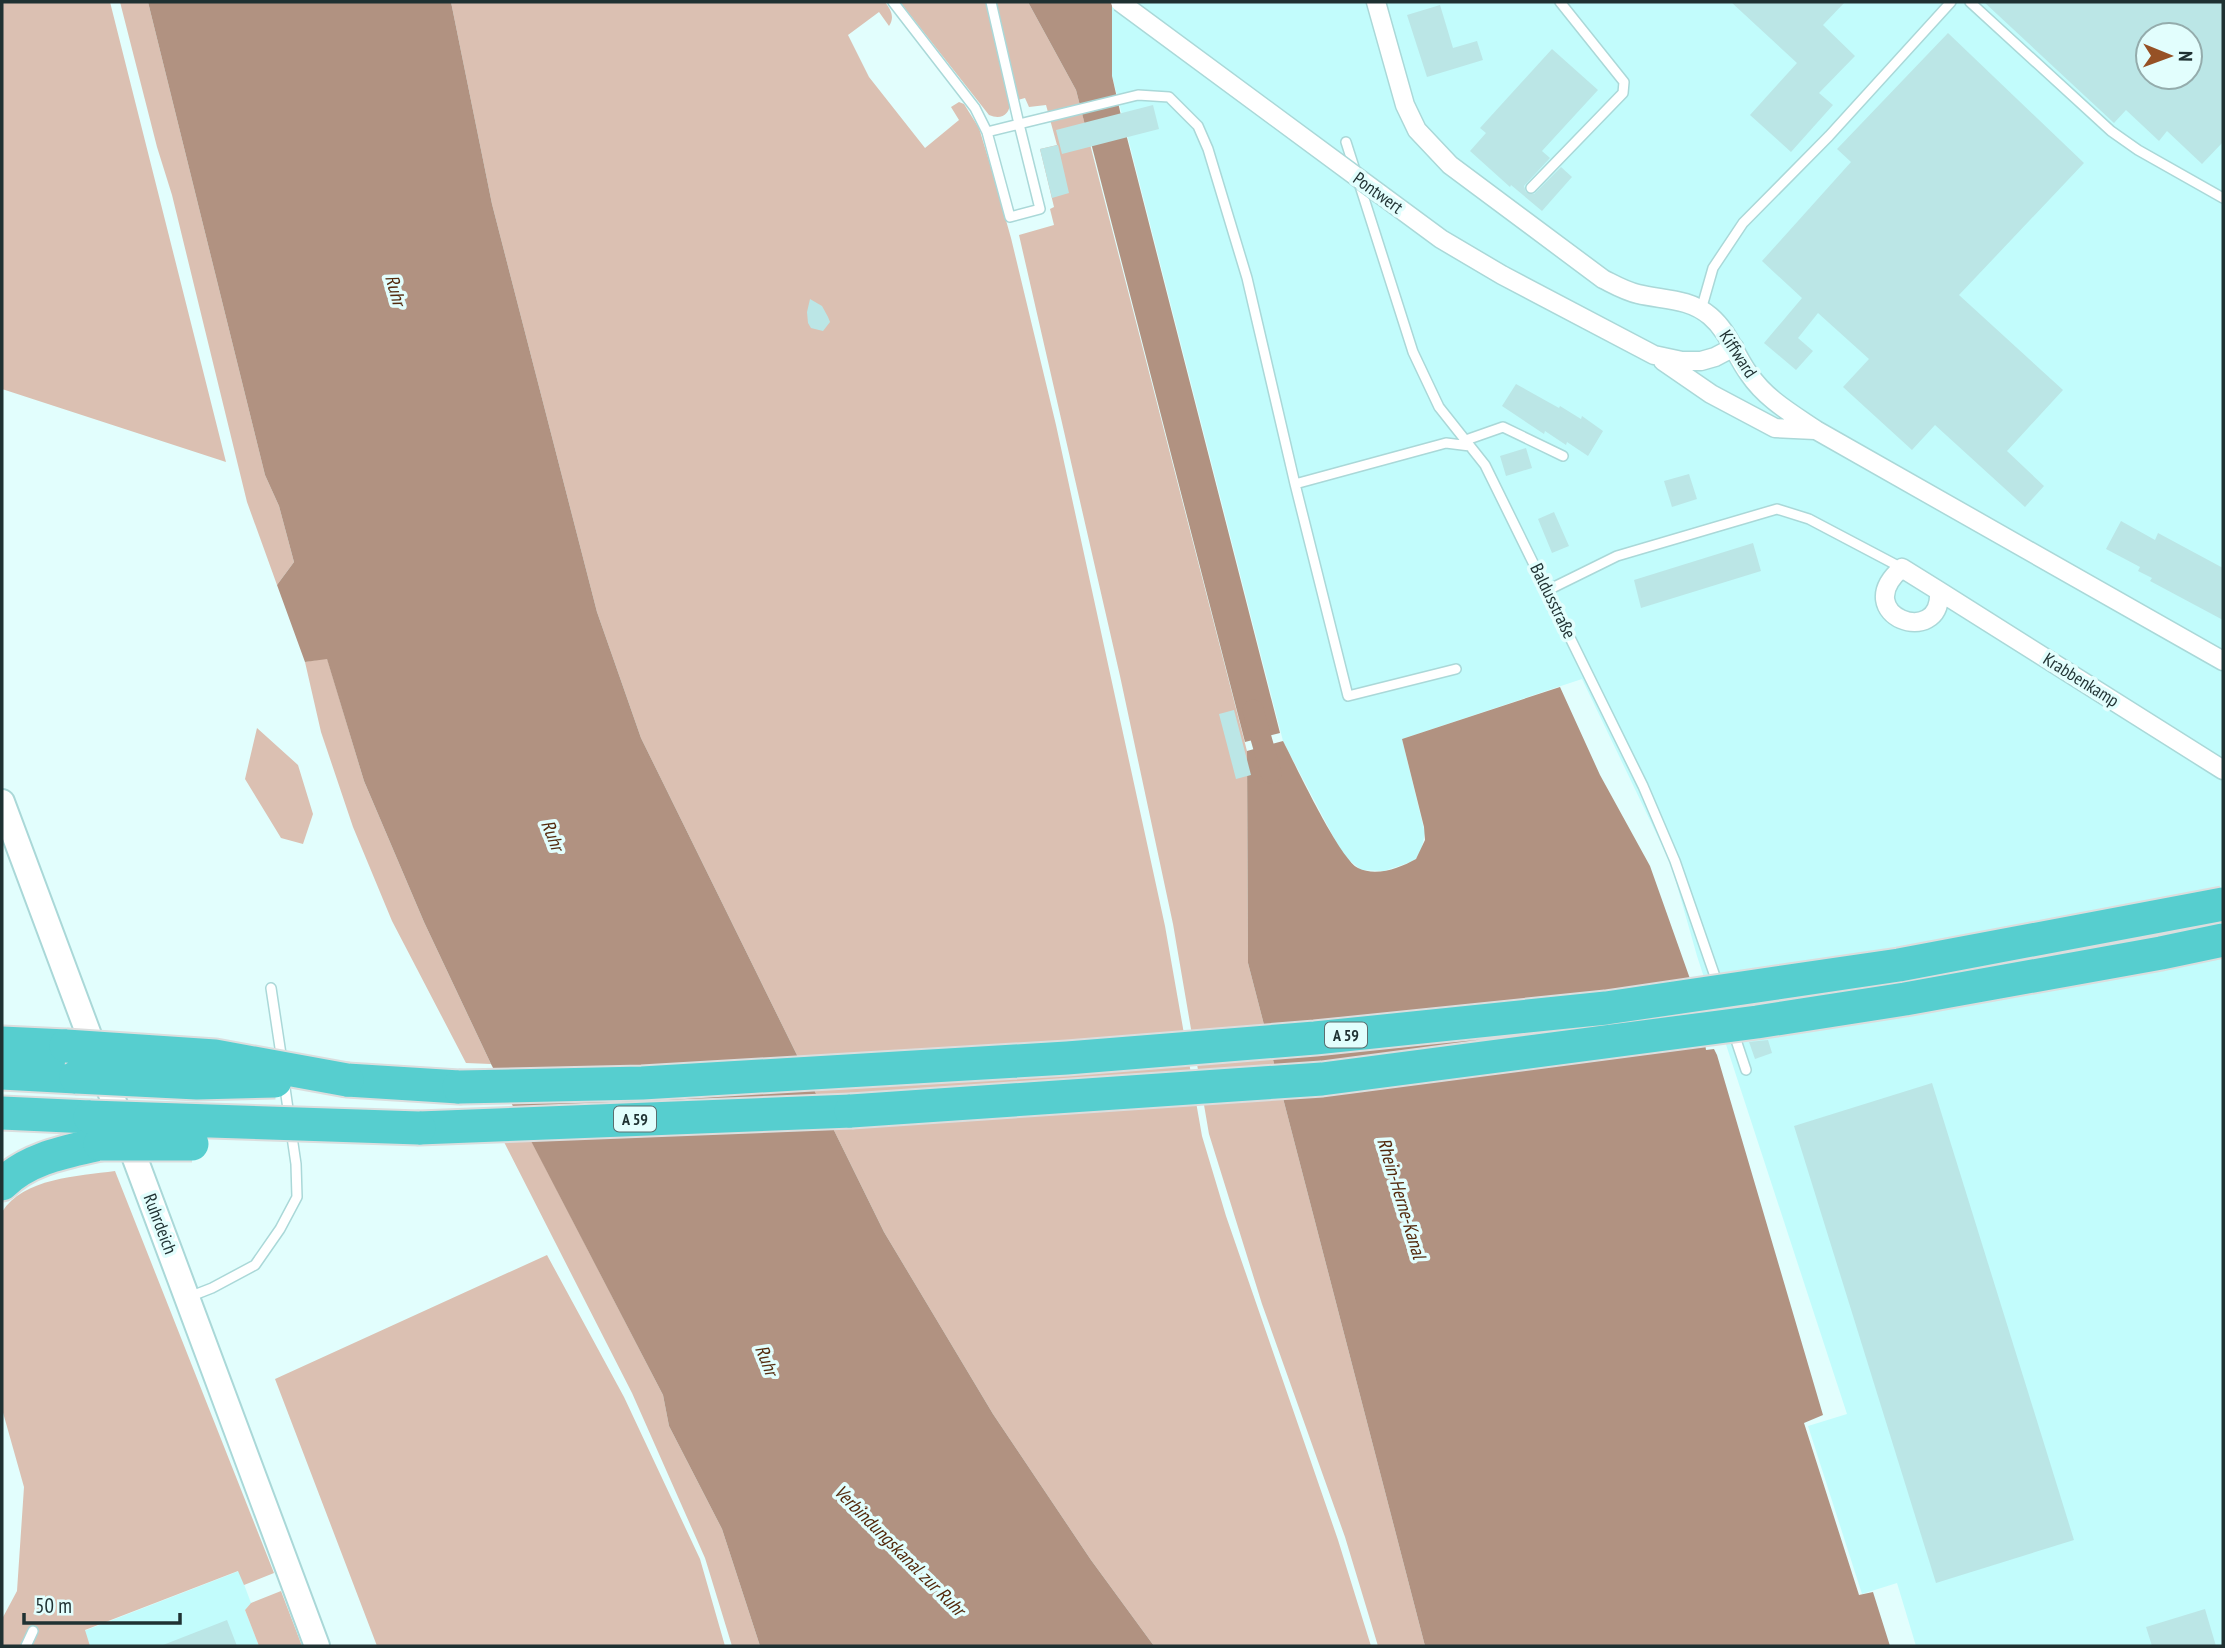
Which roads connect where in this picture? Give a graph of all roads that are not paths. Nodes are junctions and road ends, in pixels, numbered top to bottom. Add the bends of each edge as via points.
1 (893, 2) edge
2 (991, 2) edge
3 (1120, 2) edge
4 (1376, 2) edge
5 (1560, 2) edge
6 (1951, 2) edge
7 (1970, 2) edge
8 (1019, 124) junction
9 (987, 132) junction
10 (1346, 142) dead end
11 (1531, 188) dead end
12 (2223, 198) edge
13 (1701, 310) junction
14 (1734, 347) junction
15 (1654, 355) junction
16 (1816, 430) junction
17 (1468, 443) junction
18 (1563, 456) dead end
19 (1295, 484) junction
20 (1902, 568) junction
21 (1548, 590) junction
22 (1939, 590) junction
23 (2223, 661) edge
24 (1456, 669) dead end
25 (2223, 770) edge
26 (2, 802) edge
27 (2223, 904) edge
28 (2223, 940) edge
29 (271, 988) dead end
30 (1725, 1005) dead end
31 (1729, 1018) dead end
32 (2, 1043) edge
33 (71, 1061) junction
34 (1746, 1070) dead end
35 (2, 1073) edge
36 (2, 1114) edge
37 (95, 1131) junction
38 (2, 1184) edge
39 (188, 1297) junction
40 (33, 1631) dead end
41 (26, 1646) edge
42 (317, 1646) edge

1 - 9 lane via 975,108
2 - 8 lane
3 - 15 street, Pontwert, bridge via 1441,239
4 - 13 street, Kiffward via 1405,105 1417,130 1450,165 1603,279 1622,289 1689,303
5 - 11 lane via 1625,82 1623,93
6 - 13 lane via 1743,223 1713,268
7 - 12 lane via 2111,131
8 - 9 lane
8 - 9 lane via 1040,209 1010,217
8 - 19 lane via 1138,95 1169,97 1198,126 1247,278
10 - 17 lane, Baldusstraße via 1413,352 1440,407
13 - 14 street, Kiffward via 1725,331
14 - 15 street, Pontwert via 1701,360
14 - 16 street, Kiffward via 1764,393
15 - 16 street, Pontwert via 1711,394 1775,428
16 - 23 street, Kiffward
17 - 18 lane via 1503,427
17 - 19 lane via 1446,443
17 - 21 lane, Baldusstraße via 1485,465
19 - 24 lane via 1348,696
20 - 21 lane via 1809,519 1777,509 1617,556
20 - 22 street, Krabbenkamp
20 - 22 street via 1885,592 1898,619 1925,620 1937,608
21 - 30 lane, Baldusstraße via 1675,861
22 - 25 street, Krabbenkamp
26 - 39 main road, Ruhrdeich
27 - 33 highway, A 59, bridge via 1899,965 1605,1009 1067,1058 642,1083 459,1087 347,1080 215,1056
28 - 37 highway, A 59, bridge via 1757,1022 1322,1079 851,1111 419,1128 287,1125
29 - 39 lane via 297,1197 255,1265
31 - 34 lane
32 - 33 highway
33 - 35 highway
36 - 37 highway, A 59
37 - 38 highway
39 - 42 main road, Ruhrdeich
40 - 41 lane

